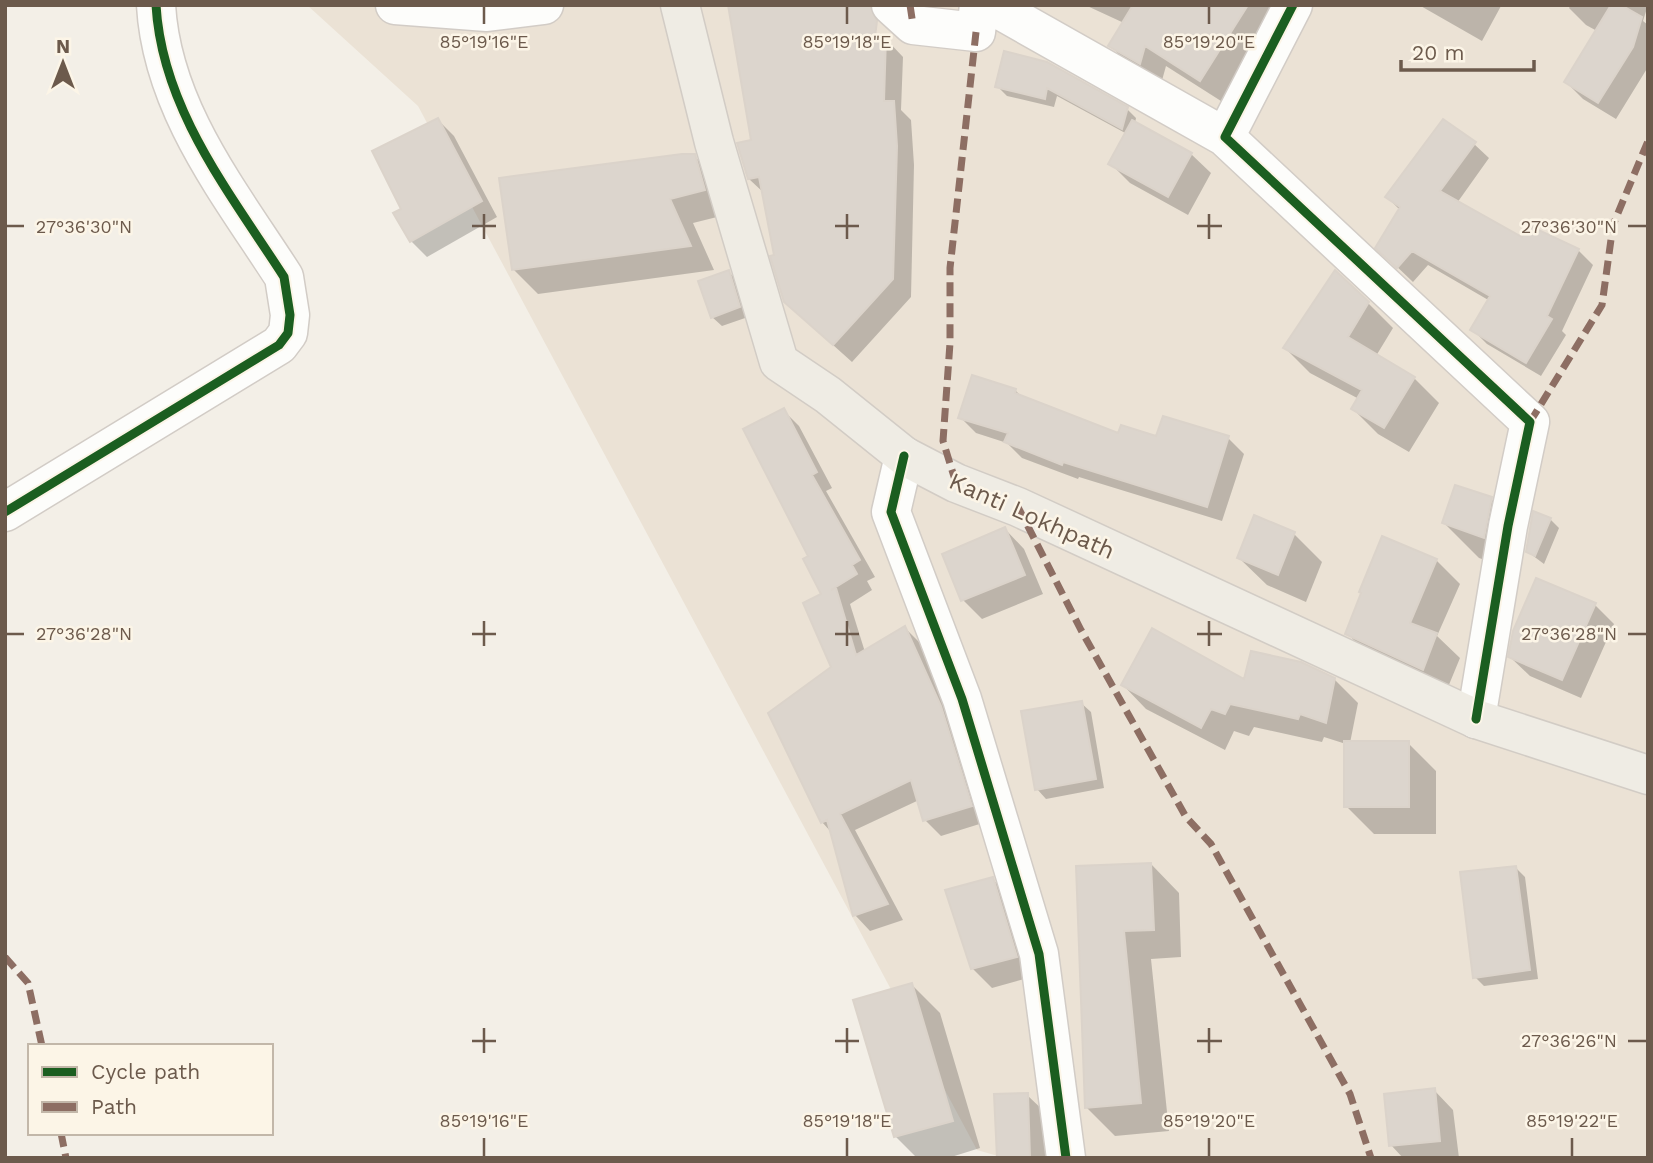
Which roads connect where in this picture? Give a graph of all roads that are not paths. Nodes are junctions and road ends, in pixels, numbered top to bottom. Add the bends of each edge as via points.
1 (156, 5) edge
2 (395, 5) edge
3 (544, 5) edge
4 (680, 5) edge
5 (891, 5) edge
6 (979, 5) edge
7 (991, 5) edge
8 (1293, 5) edge
9 (1225, 137) junction
10 (904, 456) junction
11 (5, 512) edge
12 (1476, 719) junction
13 (1648, 775) edge
14 (1066, 1158) edge

1 - 11 street via 158,34 180,106 209,162 284,277 290,299 288,333 279,345 216,386
2 - 3 street via 487,12
4 - 10 main road, Kanti Lokhpath via 714,142 779,362
5 - 6 street via 913,25 976,32
7 - 9 street
8 - 9 street
9 - 12 street via 1530,422
10 - 12 main road, Kanti Lokhpath
10 - 14 street via 891,512 962,699 1039,954
12 - 13 main road, Kanti Lokhpath

